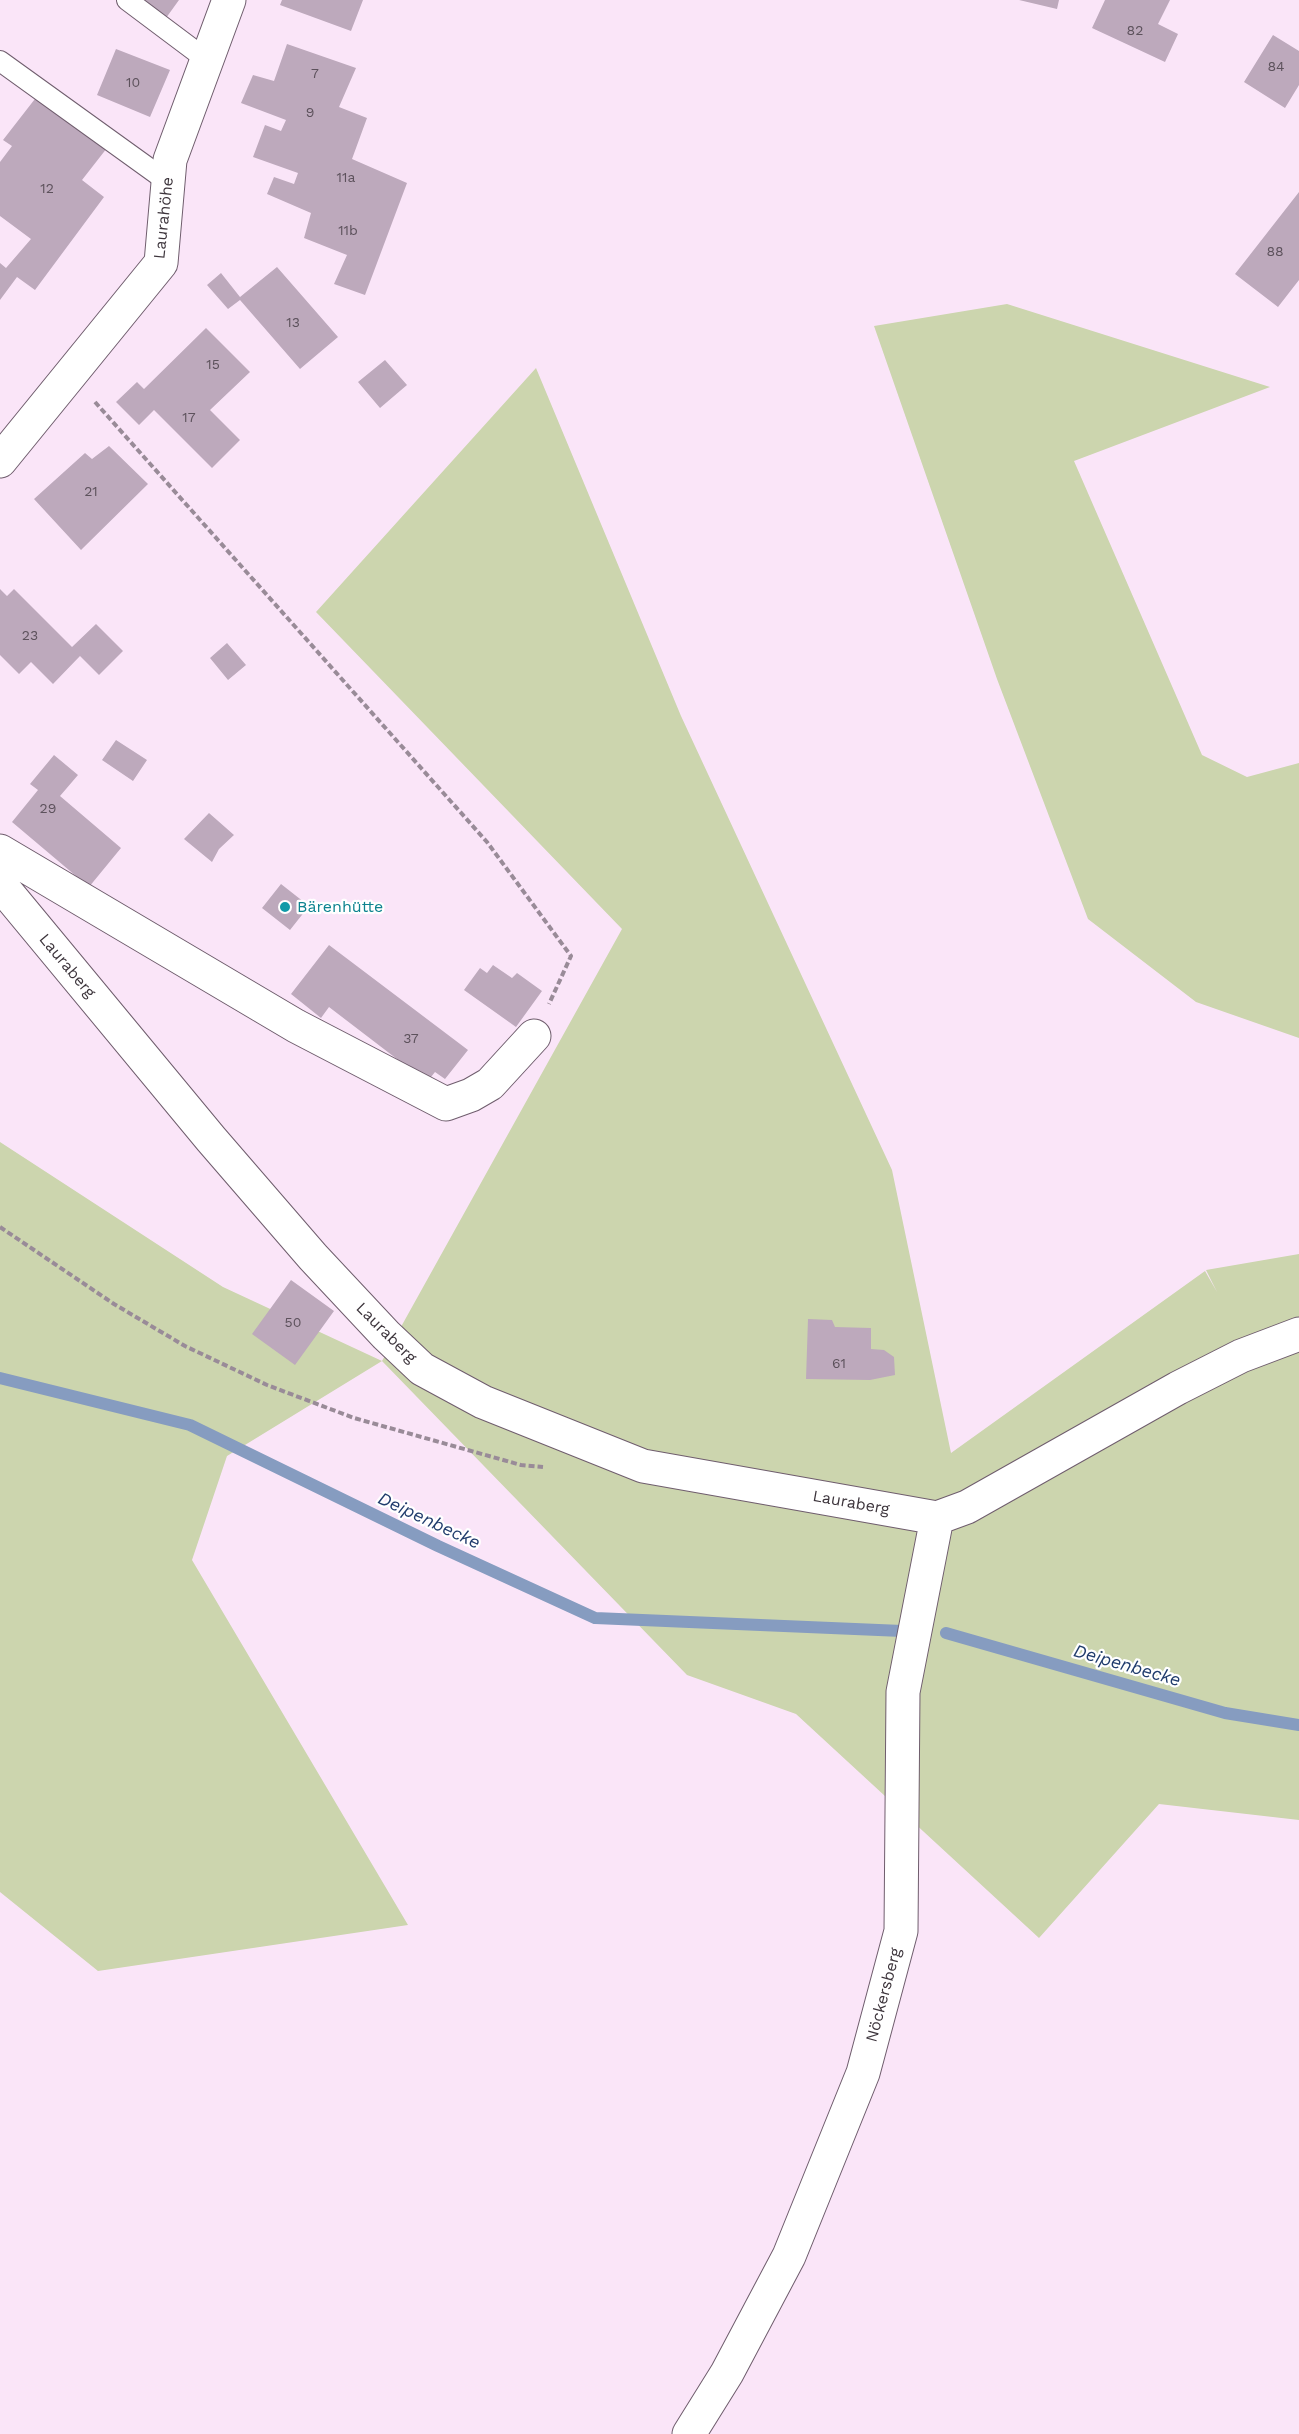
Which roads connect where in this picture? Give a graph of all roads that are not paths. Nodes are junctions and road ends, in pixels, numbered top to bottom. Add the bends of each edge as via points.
1 (127, 0) edge
2 (229, 0) edge
3 (0, 60) edge
4 (207, 60) junction
5 (168, 182) junction
6 (0, 461) edge
7 (0, 851) edge
8 (0, 884) edge
9 (534, 1036) road end
10 (1299, 1334) edge
11 (937, 1518) junction
12 (689, 2434) edge

1 - 4 lane
2 - 4 street, Laurahöhe
3 - 5 lane
4 - 5 street, Laurahöhe via 170,160
5 - 6 street, Laurahöhe via 161,263
7 - 9 street via 296,1026 446,1104 490,1084
8 - 11 street, Lauraberg via 291,1232 422,1369 483,1402 643,1466
10 - 11 street via 1199,1377 967,1507
11 - 12 street, Nöckersberg via 903,1692 901,1931 866,2062 789,2256 727,2373

